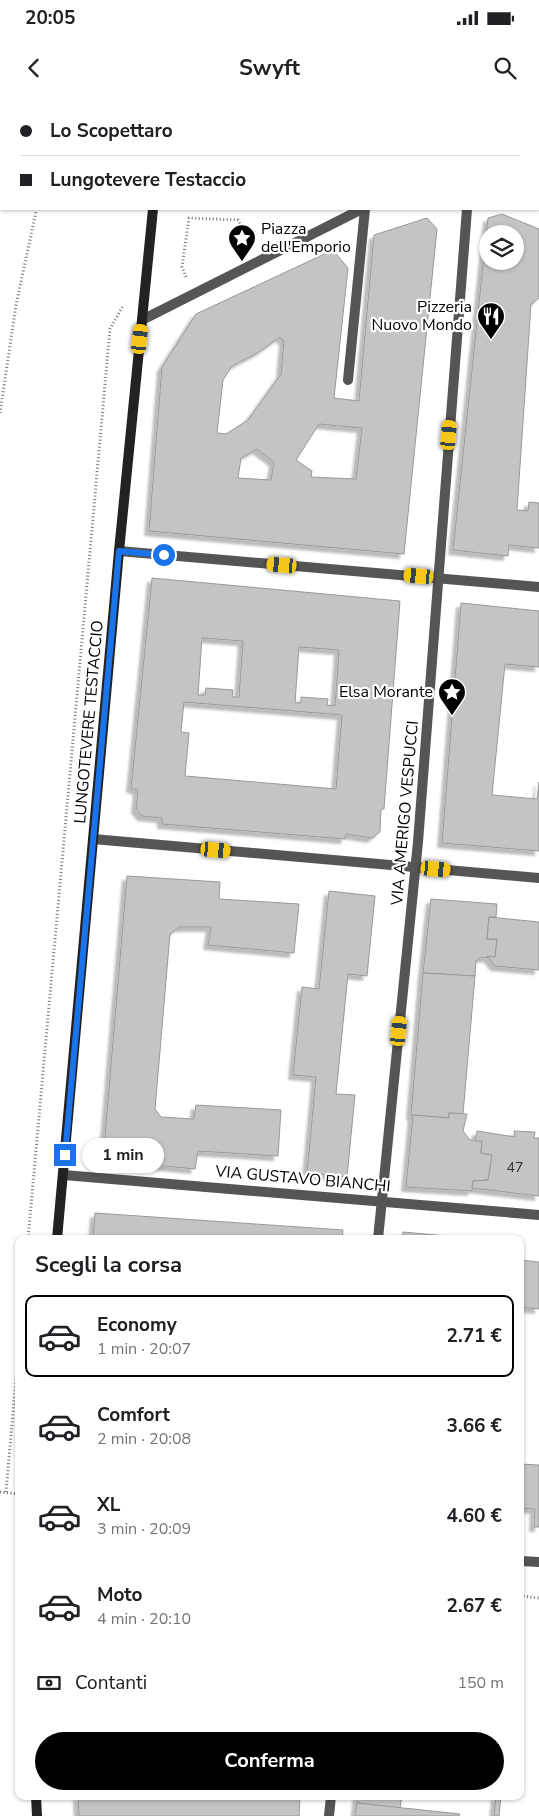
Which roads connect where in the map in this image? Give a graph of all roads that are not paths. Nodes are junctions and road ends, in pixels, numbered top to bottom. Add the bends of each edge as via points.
1 (153, 210) edge
2 (362, 210) edge
3 (364, 210) edge
4 (467, 210) edge
5 (142, 320) junction
6 (348, 380) dead end
7 (119, 551) junction
8 (438, 578) junction
9 (539, 587) edge
10 (93, 839) junction
11 (416, 868) junction
12 (539, 878) edge
13 (64, 1174) junction
14 (381, 1200) junction
15 (539, 1215) edge
16 (57, 1235) edge
17 (378, 1235) edge
18 (524, 1561) edge
19 (539, 1562) edge
20 (36, 1800) edge
21 (331, 1800) edge
22 (37, 1816) edge
23 (329, 1816) edge

1 - 5 main road, LUNGOTEVERE TESTACCIO
2 - 5 street
3 - 6 street
4 - 8 street, VIA AMERIGO VESPUCCI
5 - 7 main road, LUNGOTEVERE TESTACCIO
7 - 8 street
7 - 10 main road, LUNGOTEVERE TESTACCIO
8 - 9 street
8 - 11 street, VIA AMERIGO VESPUCCI
10 - 11 street
10 - 13 main road, LUNGOTEVERE TESTACCIO
11 - 12 street
11 - 14 street, VIA AMERIGO VESPUCCI
13 - 14 street, VIA GUSTAVO BIANCHI
13 - 16 main road, LUNGOTEVERE TESTACCIO
14 - 15 street, VIA GUSTAVO BIANCHI
14 - 17 street, VIA AMERIGO VESPUCCI
18 - 19 street
20 - 22 main road
21 - 23 street

